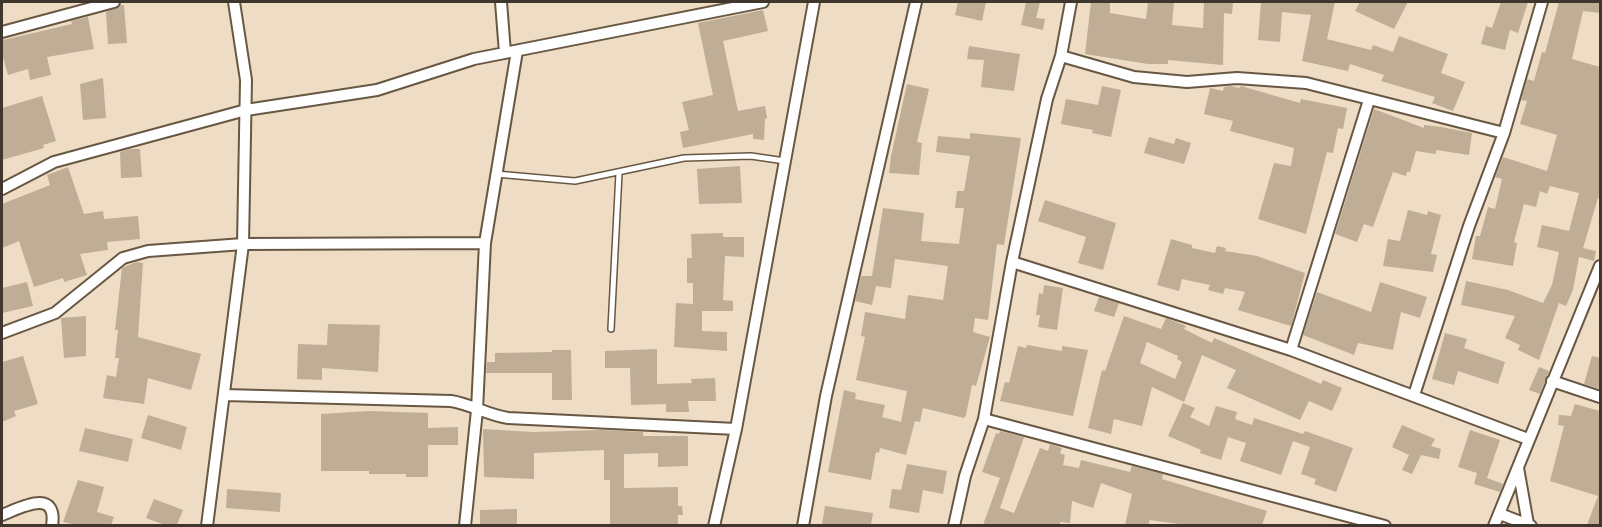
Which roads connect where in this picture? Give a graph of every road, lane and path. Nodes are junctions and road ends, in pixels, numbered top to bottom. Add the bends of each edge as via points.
1 (114, 2) edge
2 (234, 2) edge
3 (501, 2) edge
4 (763, 2) edge
5 (814, 2) edge
6 (916, 2) edge
7 (1071, 2) edge
8 (1542, 2) edge
9 (2, 32) edge
10 (517, 51) junction
11 (505, 53) junction
12 (1061, 56) junction
13 (1369, 100) junction
14 (246, 110) junction
15 (1504, 133) junction
16 (785, 161) junction
17 (619, 173) junction
18 (496, 174) junction
19 (2, 189) edge
20 (485, 243) junction
21 (243, 244) junction
22 (1012, 262) junction
23 (1600, 266) edge
24 (611, 329) dead end
25 (2, 333) edge
26 (1292, 351) junction
27 (1552, 381) junction
28 (224, 395) junction
29 (1414, 395) junction
30 (1600, 397) edge
31 (477, 410) junction
32 (984, 419) junction
33 (736, 429) junction
34 (1528, 439) junction
35 (1518, 466) junction
36 (1500, 514) junction
37 (2, 515) edge
38 (52, 525) edge
39 (207, 525) edge
40 (465, 525) edge
41 (714, 525) edge
42 (803, 525) edge
43 (954, 525) edge
44 (1384, 525) edge
45 (1494, 525) edge
46 (1530, 525) edge

1 - 9 street
2 - 14 street via 246,80
3 - 11 street
4 - 10 street
5 - 16 street
6 - 42 street via 826,396
7 - 12 street
8 - 15 street
10 - 11 street
10 - 18 street
11 - 14 street via 377,90
12 - 13 street via 1134,77 1187,82 1237,78 1306,83
12 - 22 street via 1047,99
13 - 15 street
13 - 26 street
14 - 19 street via 54,162
14 - 21 street
15 - 29 street
16 - 17 lane via 751,156 695,157
16 - 33 street
17 - 18 lane via 574,181
17 - 24 lane
18 - 20 street
20 - 21 street
20 - 31 street
21 - 25 street via 148,251 123,258 55,313
21 - 28 street
22 - 26 street
22 - 32 street
23 - 27 street
26 - 29 street
27 - 30 street
27 - 34 street
28 - 31 street via 451,401
28 - 39 street
29 - 34 street
31 - 33 street via 508,418
31 - 40 street
32 - 43 street
32 - 44 street
33 - 41 street
34 - 35 street
35 - 36 street
35 - 46 street
36 - 45 street
36 - 46 street
37 - 38 street via 36,501 52,511

